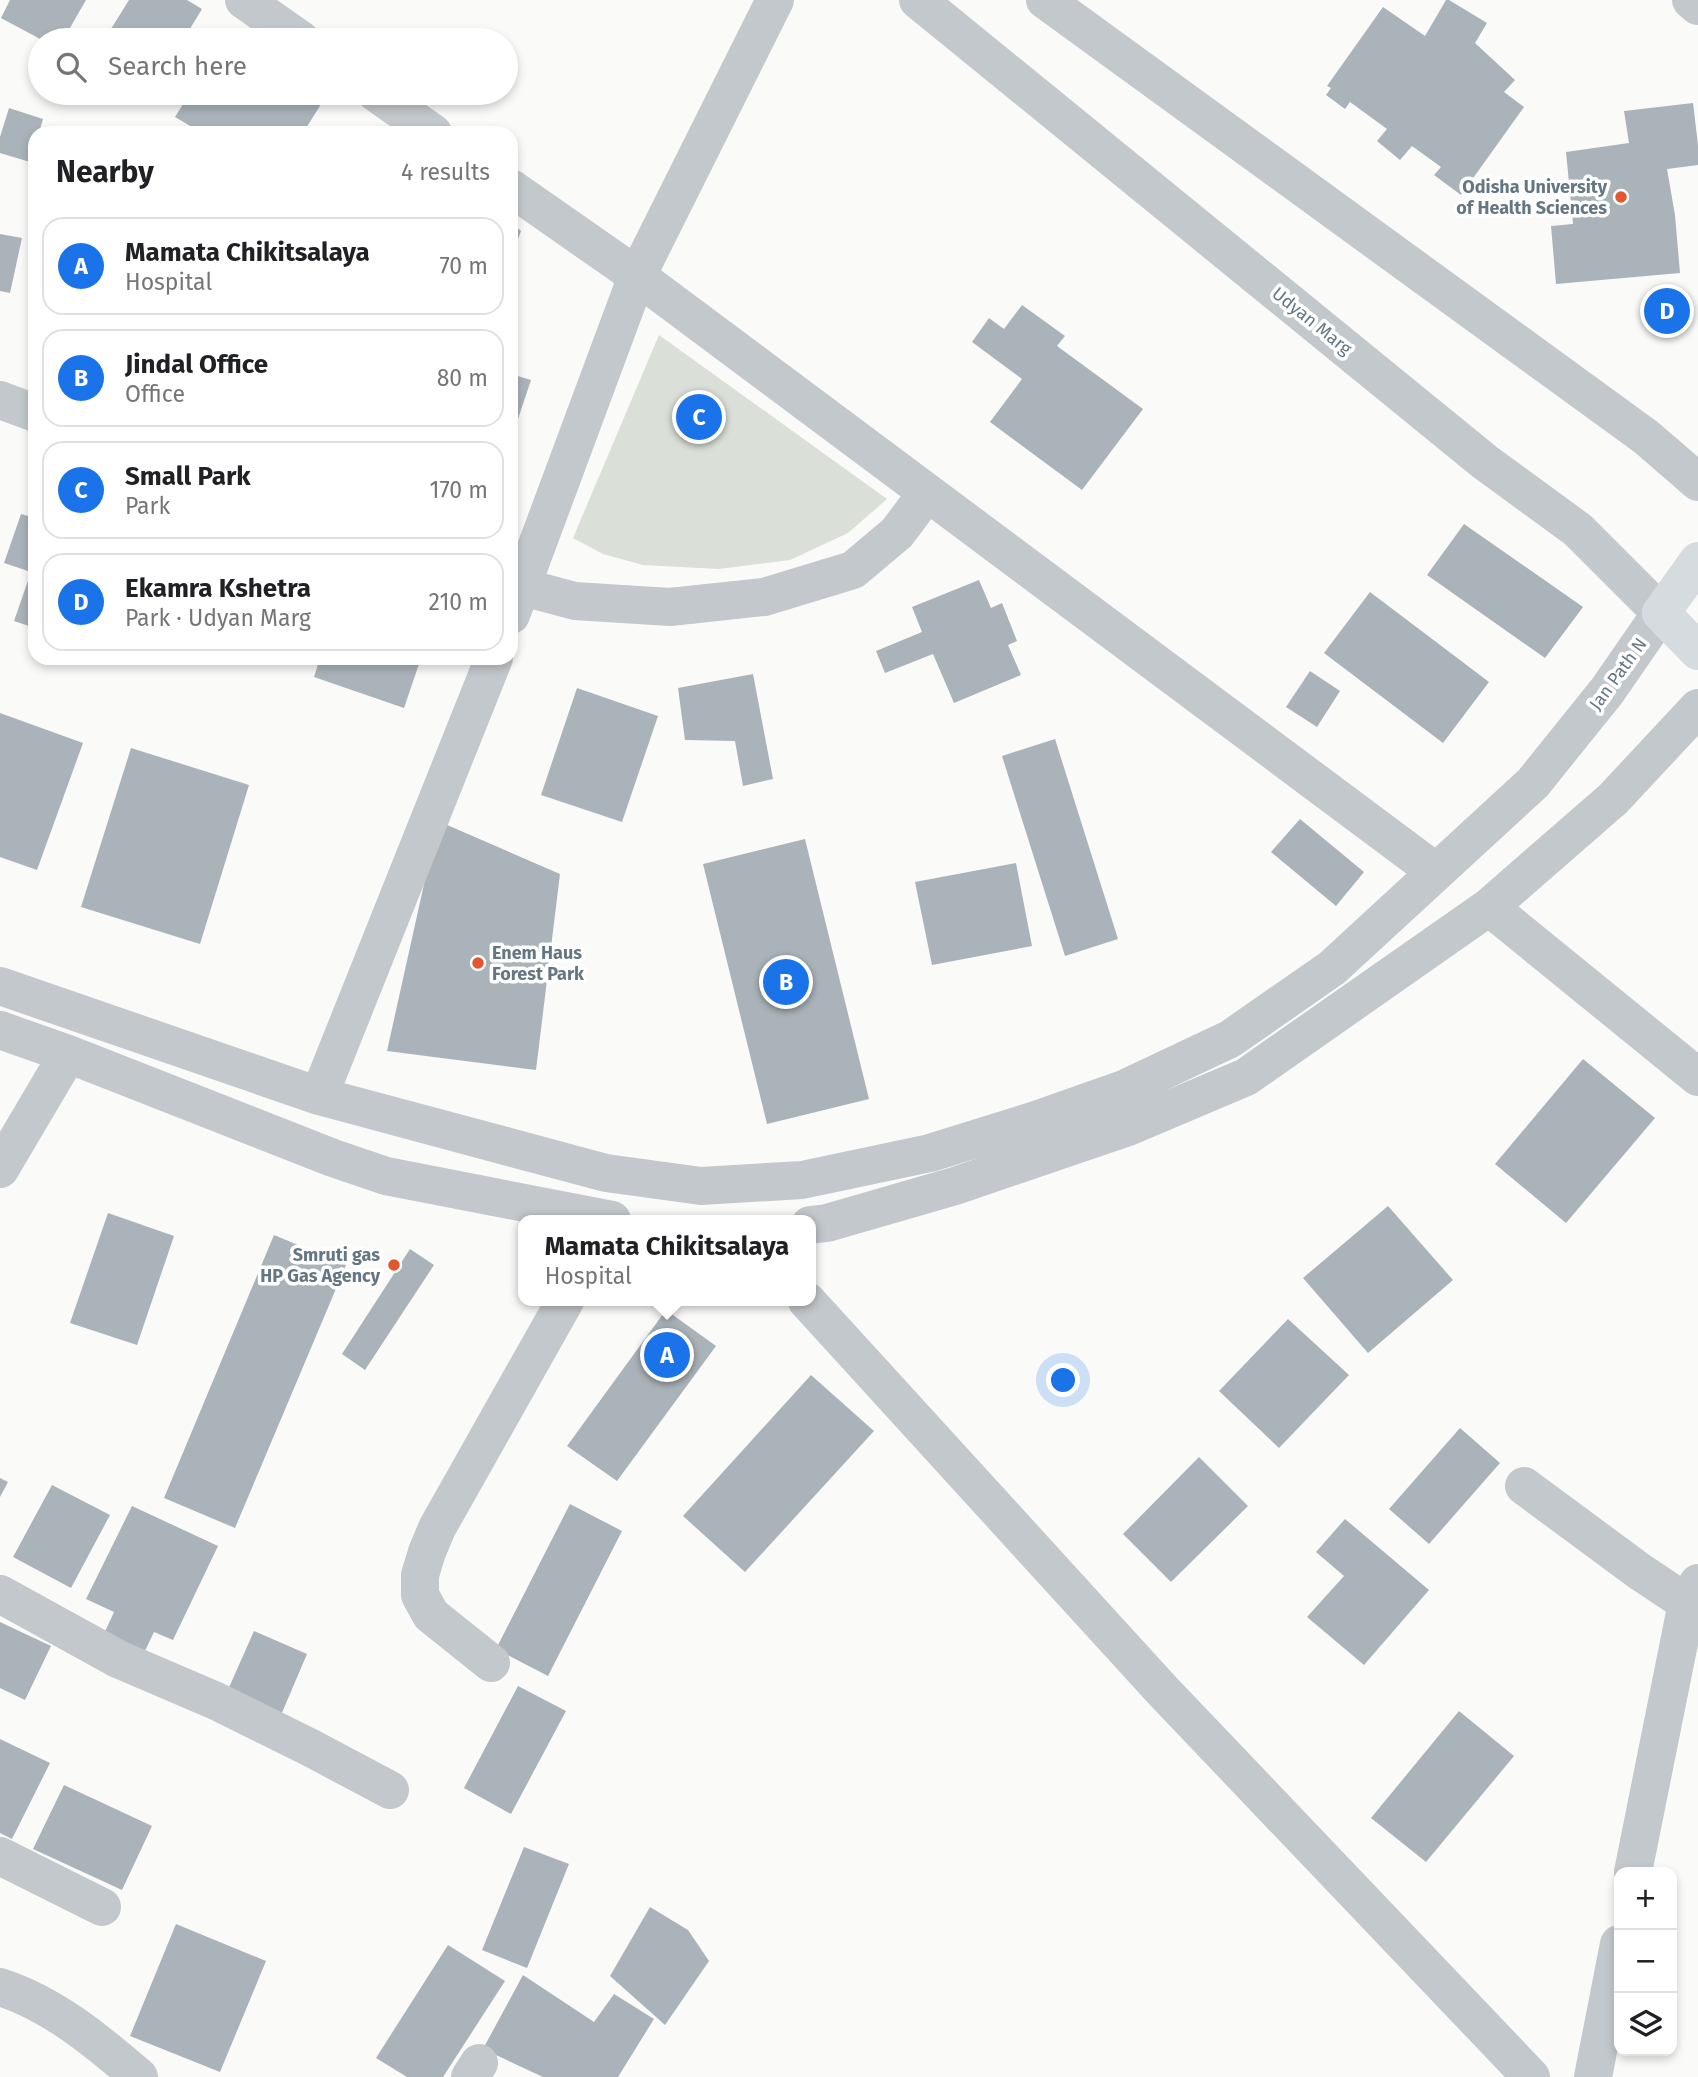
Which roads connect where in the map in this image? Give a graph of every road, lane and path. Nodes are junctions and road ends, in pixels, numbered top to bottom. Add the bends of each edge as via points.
1 (244, 0) edge
2 (775, 0) edge
3 (918, 0) edge
4 (1045, 0) edge
5 (1691, 0) edge
6 (1698, 6) edge
7 (284, 28) edge
8 (393, 105) edge
9 (423, 126) edge
10 (518, 193) edge
11 (637, 276) junction
12 (0, 400) edge
13 (28, 410) edge
14 (1698, 482) edge
15 (927, 493) junction
16 (1698, 561) edge
17 (518, 588) edge
18 (518, 596) edge
19 (1661, 613) junction
20 (1698, 651) edge
21 (491, 665) edge
22 (1698, 708) edge
23 (1436, 872) junction
24 (1489, 907) junction
25 (0, 986) edge
26 (0, 1030) edge
27 (68, 1055) junction
28 (1698, 1077) edge
29 (319, 1096) junction
30 (0, 1169) edge
31 (606, 1172) junction
32 (584, 1215) edge
33 (610, 1215) edge
34 (816, 1224) edge
35 (562, 1306) edge
36 (812, 1306) edge
37 (1524, 1486) dead end
38 (1693, 1593) edge
39 (0, 1594) edge
40 (491, 1662) dead end
41 (390, 1790) dead end
42 (0, 1856) edge
43 (1634, 1867) edge
44 (102, 1907) dead end
45 (1614, 1970) edge
46 (0, 1987) edge
47 (1510, 2070) edge
48 (139, 2077) edge
49 (1593, 2077) edge

1 - 7 street
2 - 11 street
3 - 19 street, Udyan Marg via 1485,462 1578,530
4 - 14 street via 1635,428
5 - 6 street
8 - 9 street
10 - 11 street
11 - 15 street
11 - 17 street
12 - 13 street
15 - 18 street via 897,534 853,570 764,597 670,607
15 - 23 street
16 - 19 main road, Jan Path N
19 - 20 main road, Udyan Marg
19 - 23 street, Jan Path N via 1607,691 1533,783
21 - 29 street
22 - 24 street via 1613,799
23 - 31 street, Jan Path N via 1332,968 1230,1039 1124,1089 930,1153 802,1180 701,1186
24 - 28 street
24 - 34 street via 1246,1077 1128,1127 992,1174
25 - 29 street, Jan Path N
26 - 27 street
27 - 30 street
27 - 32 street via 386,1177
29 - 31 street, Jan Path N
31 - 33 street
35 - 40 street via 438,1528 420,1576 420,1595 430,1615
36 - 47 street
37 - 38 street via 1639,1571
38 - 43 street
39 - 41 street via 118,1659 216,1702
42 - 44 street
45 - 49 street
46 - 48 street via 19,1993 92,2036

